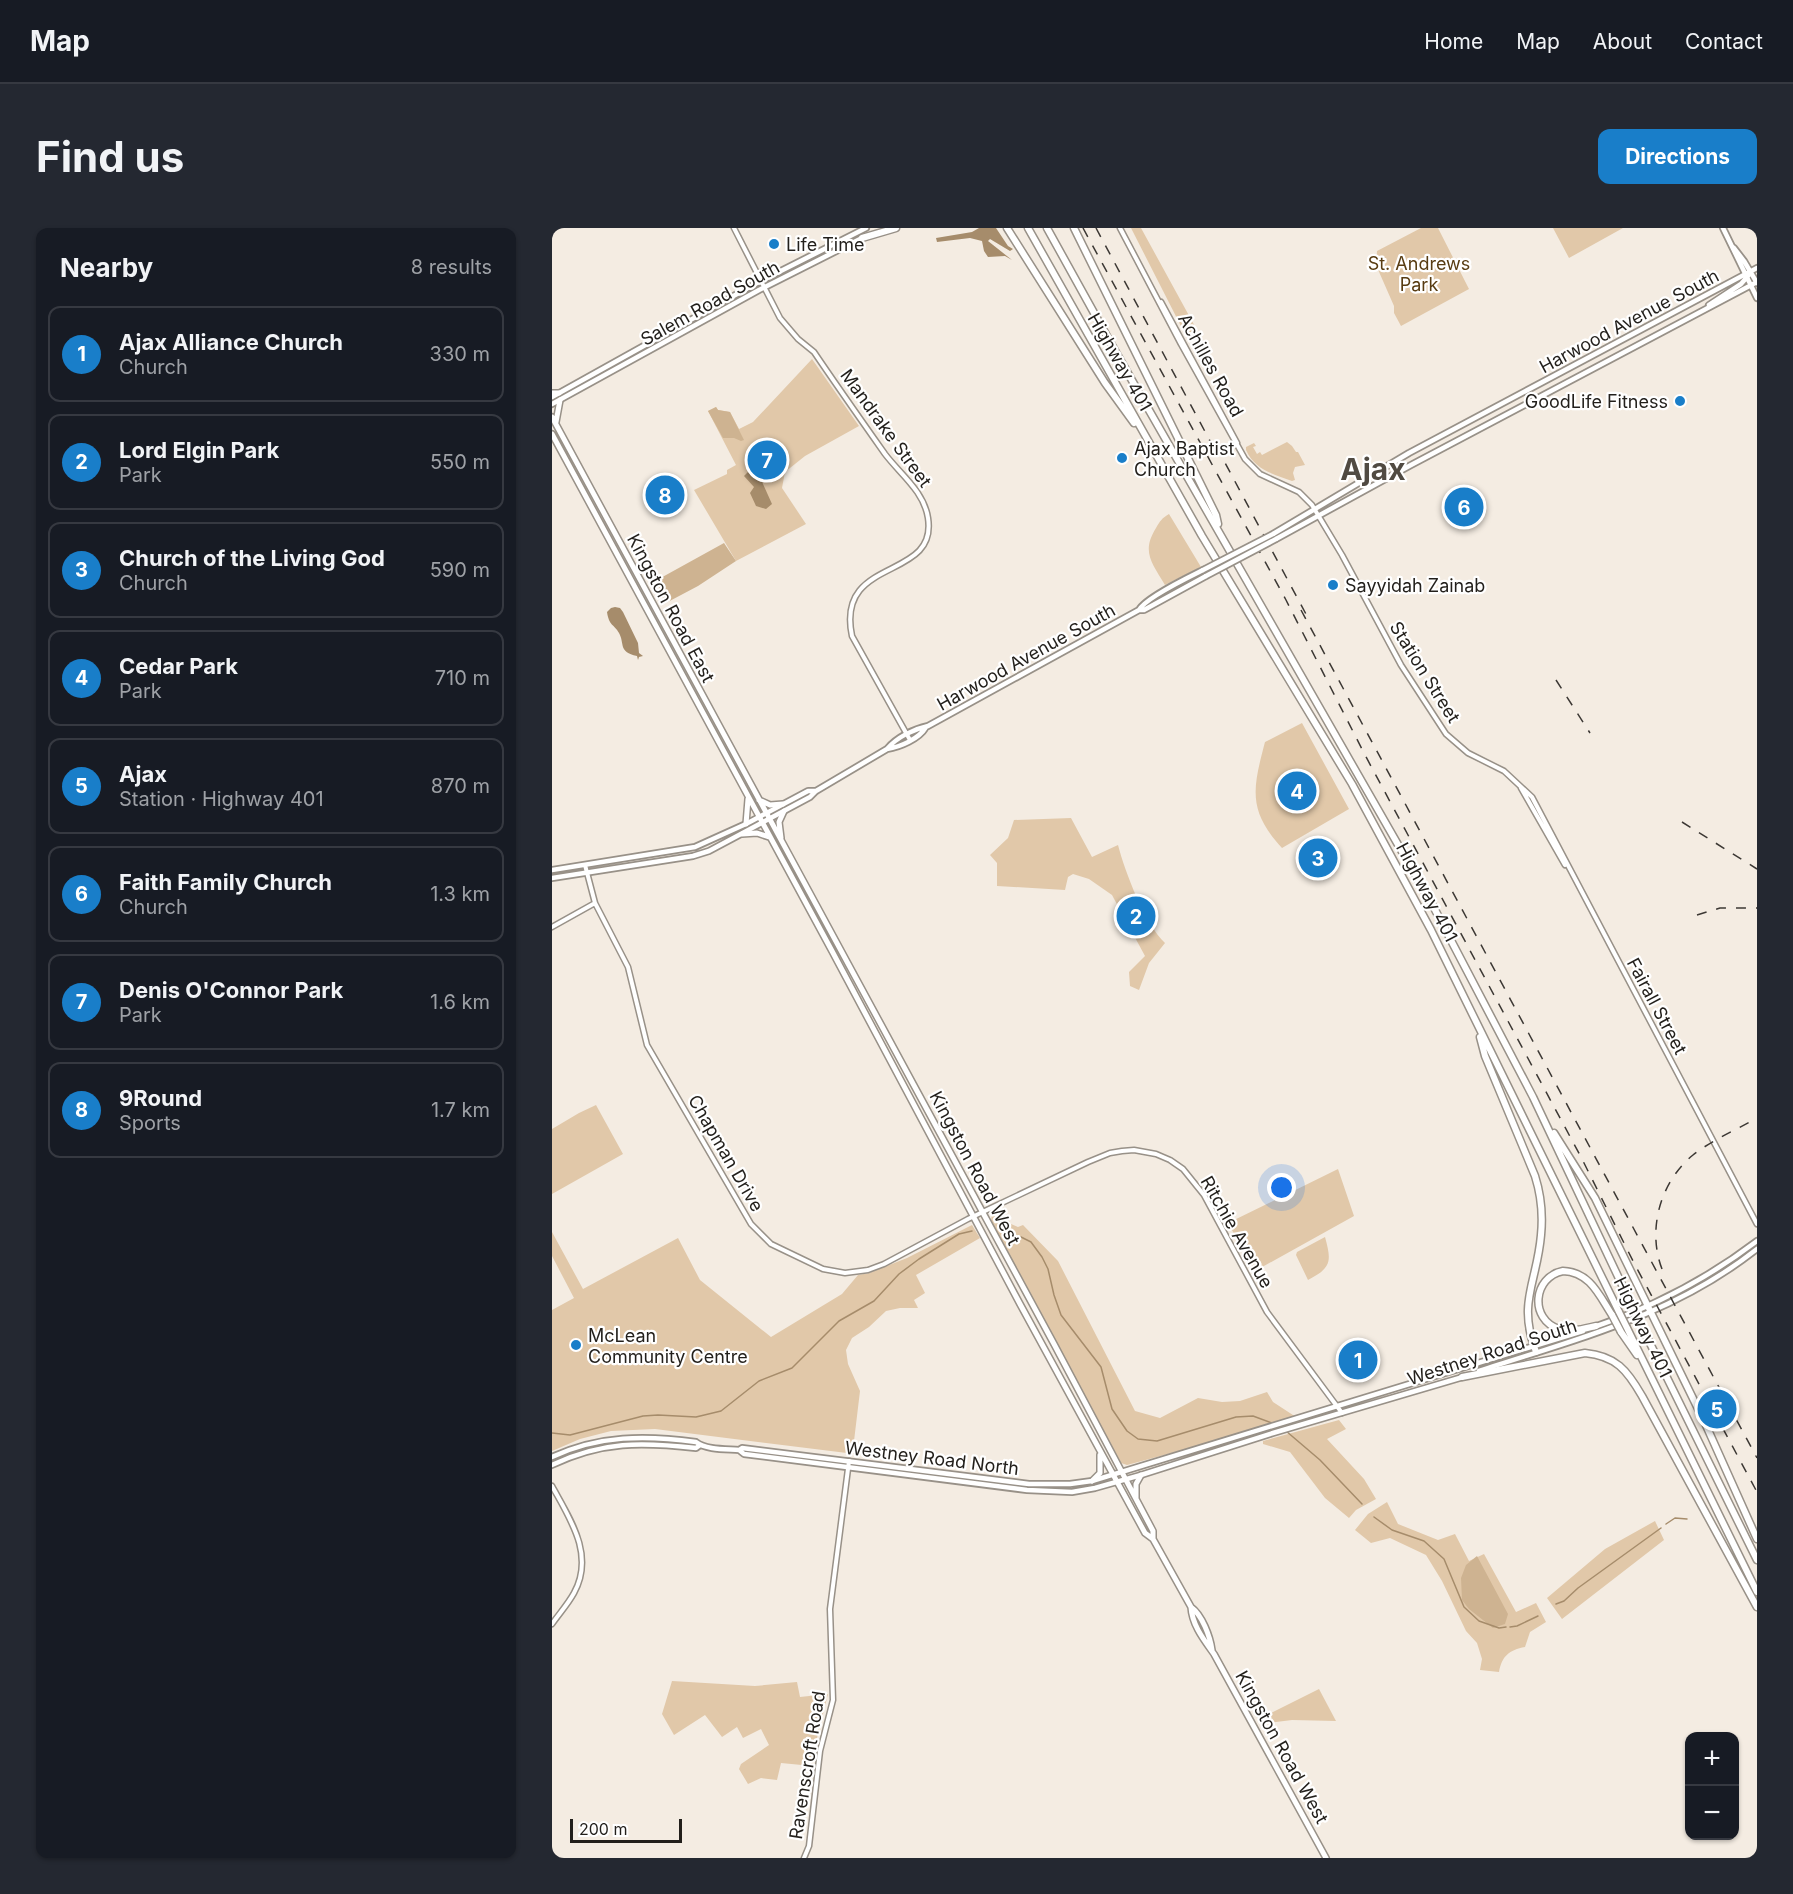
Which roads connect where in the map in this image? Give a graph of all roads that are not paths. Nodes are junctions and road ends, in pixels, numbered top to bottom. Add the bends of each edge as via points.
1 (735, 228) edge
2 (866, 228) edge
3 (882, 228) edge
4 (896, 228) edge
5 (1006, 228) edge
6 (1028, 228) edge
7 (1047, 228) edge
8 (1074, 228) edge
9 (1120, 228) edge
10 (1723, 228) edge
11 (862, 238) junction
12 (1733, 247) junction
13 (1757, 268) edge
14 (1750, 271) junction
15 (1746, 276) junction
16 (762, 281) junction
17 (1755, 281) edge
18 (765, 287) junction
19 (1757, 298) edge
20 (1700, 312) junction
21 (1671, 315) junction
22 (1675, 326) junction
23 (554, 394) edge
24 (560, 400) junction
25 (552, 405) edge
26 (1484, 414) junction
27 (552, 417) edge
28 (556, 424) junction
29 (1488, 425) junction
30 (552, 434) edge
31 (1155, 453) junction
32 (1314, 510) junction
33 (1318, 516) junction
34 (1221, 534) junction
35 (1139, 610) junction
36 (909, 737) junction
37 (1519, 784) junction
38 (816, 791) junction
39 (748, 798) junction
40 (758, 799) junction
41 (783, 804) junction
42 (784, 812) junction
43 (1542, 814) joint
44 (767, 816) junction
45 (760, 820) junction
46 (746, 824) junction
47 (742, 834) junction
48 (769, 837) junction
49 (782, 843) junction
50 (585, 865) junction
51 (552, 870) edge
52 (1569, 870) junction
53 (586, 874) junction
54 (552, 878) edge
55 (595, 903) junction
56 (552, 927) edge
57 (1478, 1028) junction
58 (1533, 1097) junction
59 (1749, 1209) junction
60 (982, 1212) junction
61 (1757, 1215) edge
62 (974, 1216) junction
63 (1757, 1224) edge
64 (1757, 1241) edge
65 (1757, 1249) edge
66 (1651, 1309) junction
67 (1616, 1313) junction
68 (1596, 1326) junction
69 (1535, 1349) junction
70 (1462, 1377) junction
71 (1336, 1407) junction
72 (1342, 1413) junction
73 (700, 1445) junction
74 (1098, 1447) junction
75 (739, 1450) junction
76 (552, 1457) edge
77 (849, 1461) junction
78 (552, 1465) edge
79 (848, 1468) junction
80 (1121, 1472) junction
81 (1113, 1474) junction
82 (1141, 1475) junction
83 (965, 1476) junction
84 (1125, 1480) junction
85 (1092, 1481) junction
86 (964, 1482) junction
87 (1118, 1482) junction
88 (552, 1486) edge
89 (1136, 1500) junction
90 (1153, 1539) junction
91 (1757, 1539) edge
92 (1757, 1560) edge
93 (1757, 1592) edge
94 (1757, 1607) edge
95 (552, 1624) edge
96 (804, 1858) edge
97 (1326, 1858) edge

1 - 16 street, Mandrake Street
2 - 16 main road, Salem Road South
3 - 11 main road, Salem Road South
4 - 11 highway
5 - 31 highway
6 - 31 highway, Highway 401
7 - 34 highway, Highway 401
8 - 34 highway via 1216,515
9 - 32 street, Achilles Road via 1239,449 1256,470 1299,492
10 - 12 main road
11 - 18 main road, Salem Road South
12 - 14 main road
12 - 15 main road
13 - 14 main road, Harwood Avenue South
14 - 15 main road, Harwood Avenue South
14 - 17 main road
15 - 17 main road
15 - 20 main road
15 - 21 main road, Harwood Avenue South
16 - 18 street, Mandrake Street
16 - 23 main road, Salem Road South
17 - 19 main road
17 - 20 main road, Harwood Avenue South
18 - 24 main road, Salem Road South
18 - 36 street, Mandrake Street via 780,318 814,352 925,505 928,530 918,553 867,583 854,597 849,621 852,636
20 - 22 main road, Harwood Avenue South
21 - 22 main road
21 - 26 main road, Harwood Avenue South
22 - 29 main road, Harwood Avenue South
24 - 25 main road, Salem Road South
24 - 28 main road
26 - 29 main road
26 - 32 main road, Harwood Avenue South
27 - 28 main road, Kingston Road East
28 - 40 main road, Kingston Road East
29 - 33 main road, Harwood Avenue South
30 - 39 main road, Kingston Road East
31 - 57 highway, Highway 401 via 1352,784 1431,930
32 - 33 street, Achilles Road
32 - 35 main road, Harwood Avenue South, bridge
33 - 35 main road, Harwood Avenue South, bridge
33 - 37 street, Station Street via 1439,725 1468,753 1504,771
34 - 58 highway, Highway 401 via 1432,904
35 - 36 main road, Harwood Avenue South
36 - 38 main road, Harwood Avenue South via 892,742 887,749
37 - 43 street, Station Street
37 - 52 street, Station Street
38 - 41 main road, Harwood Avenue South
38 - 42 main road, Harwood Avenue South
39 - 45 main road, Kingston Road East
39 - 46 main road
40 - 41 main road
40 - 44 main road, Kingston Road East
41 - 44 main road, Harwood Avenue South
42 - 44 main road, Harwood Avenue South
42 - 49 main road via 779,822
43 - 52 street, Fairall Street
44 - 45 main road, Harwood Avenue South
44 - 49 main road, Kingston Road West
45 - 46 main road
45 - 47 main road
45 - 48 main road, Kingston Road West
46 - 50 main road via 695,847
47 - 48 main road
47 - 53 main road via 693,856
48 - 62 main road, Kingston Road West
49 - 60 main road, Kingston Road West
50 - 51 main road
50 - 53 street, Chapman Drive
52 - 59 street, Fairall Street
53 - 54 main road
53 - 55 street, Chapman Drive
55 - 56 street
55 - 62 street, Chapman Drive via 628,967 651,1053 751,1224 766,1239 823,1269 851,1273 884,1264
57 - 67 highway, Highway 401
57 - 69 highway via 1485,1056 1539,1190 1541,1237 1527,1305
58 - 66 highway via 1595,1198
58 - 92 highway, Highway 401, bridge
59 - 61 street, Fairall Street
59 - 63 street, Fairall Street
60 - 62 street, Ritchie Avenue
60 - 71 street, Ritchie Avenue via 1110,1153 1134,1150 1170,1160 1204,1194 1267,1312
60 - 80 main road, Kingston Road West
62 - 74 main road, Kingston Road West
64 - 66 main road, Westney Road South
65 - 66 main road, Westney Road South via 1705,1285
66 - 68 main road, Westney Road South
66 - 69 main road, Westney Road South via 1611,1329
66 - 91 highway
67 - 68 highway via 1583,1276 1563,1271 1547,1280 1538,1301 1547,1322 1567,1330
67 - 93 highway, Highway 401, bridge
68 - 69 main road, Westney Road South
69 - 70 main road, Westney Road South
69 - 71 main road, Westney Road South
70 - 72 main road, Westney Road South
70 - 94 highway via 1585,1353 1598,1354 1623,1367
71 - 72 street, Ritchie Avenue
71 - 80 main road, Westney Road South
72 - 82 main road, Westney Road South
73 - 75 main road, Westney Road North
73 - 76 main road, Westney Road North via 664,1438 614,1438 582,1444
73 - 78 main road, Westney Road North via 696,1448 620,1444 583,1452
74 - 81 main road, Kingston Road West
74 - 85 main road via 1101,1469
75 - 77 main road, Westney Road North
75 - 79 main road, Westney Road North via 744,1454
77 - 79 street, Ravenscroft Road
77 - 83 main road, Westney Road North
79 - 86 main road, Westney Road North
79 - 96 street, Ravenscroft Road via 830,1608 833,1700 820,1751 809,1846
80 - 81 main road, Westney Road North
80 - 84 main road, Kingston Road West
81 - 85 main road, Westney Road North
81 - 87 main road, Kingston Road West
82 - 84 main road, Westney Road South
82 - 89 main road via 1136,1484
83 - 85 main road, Westney Road North via 1053,1485
83 - 86 main road
84 - 87 main road, Westney Road South
84 - 89 main road, Kingston Road West
86 - 87 main road, Westney Road North via 1049,1492 1084,1490
87 - 90 main road, Kingston Road West via 1145,1533
88 - 95 street via 577,1533 582,1561 574,1593
89 - 90 main road, Kingston Road West via 1153,1531
90 - 97 main road, Kingston Road West via 1191,1607 1201,1635

